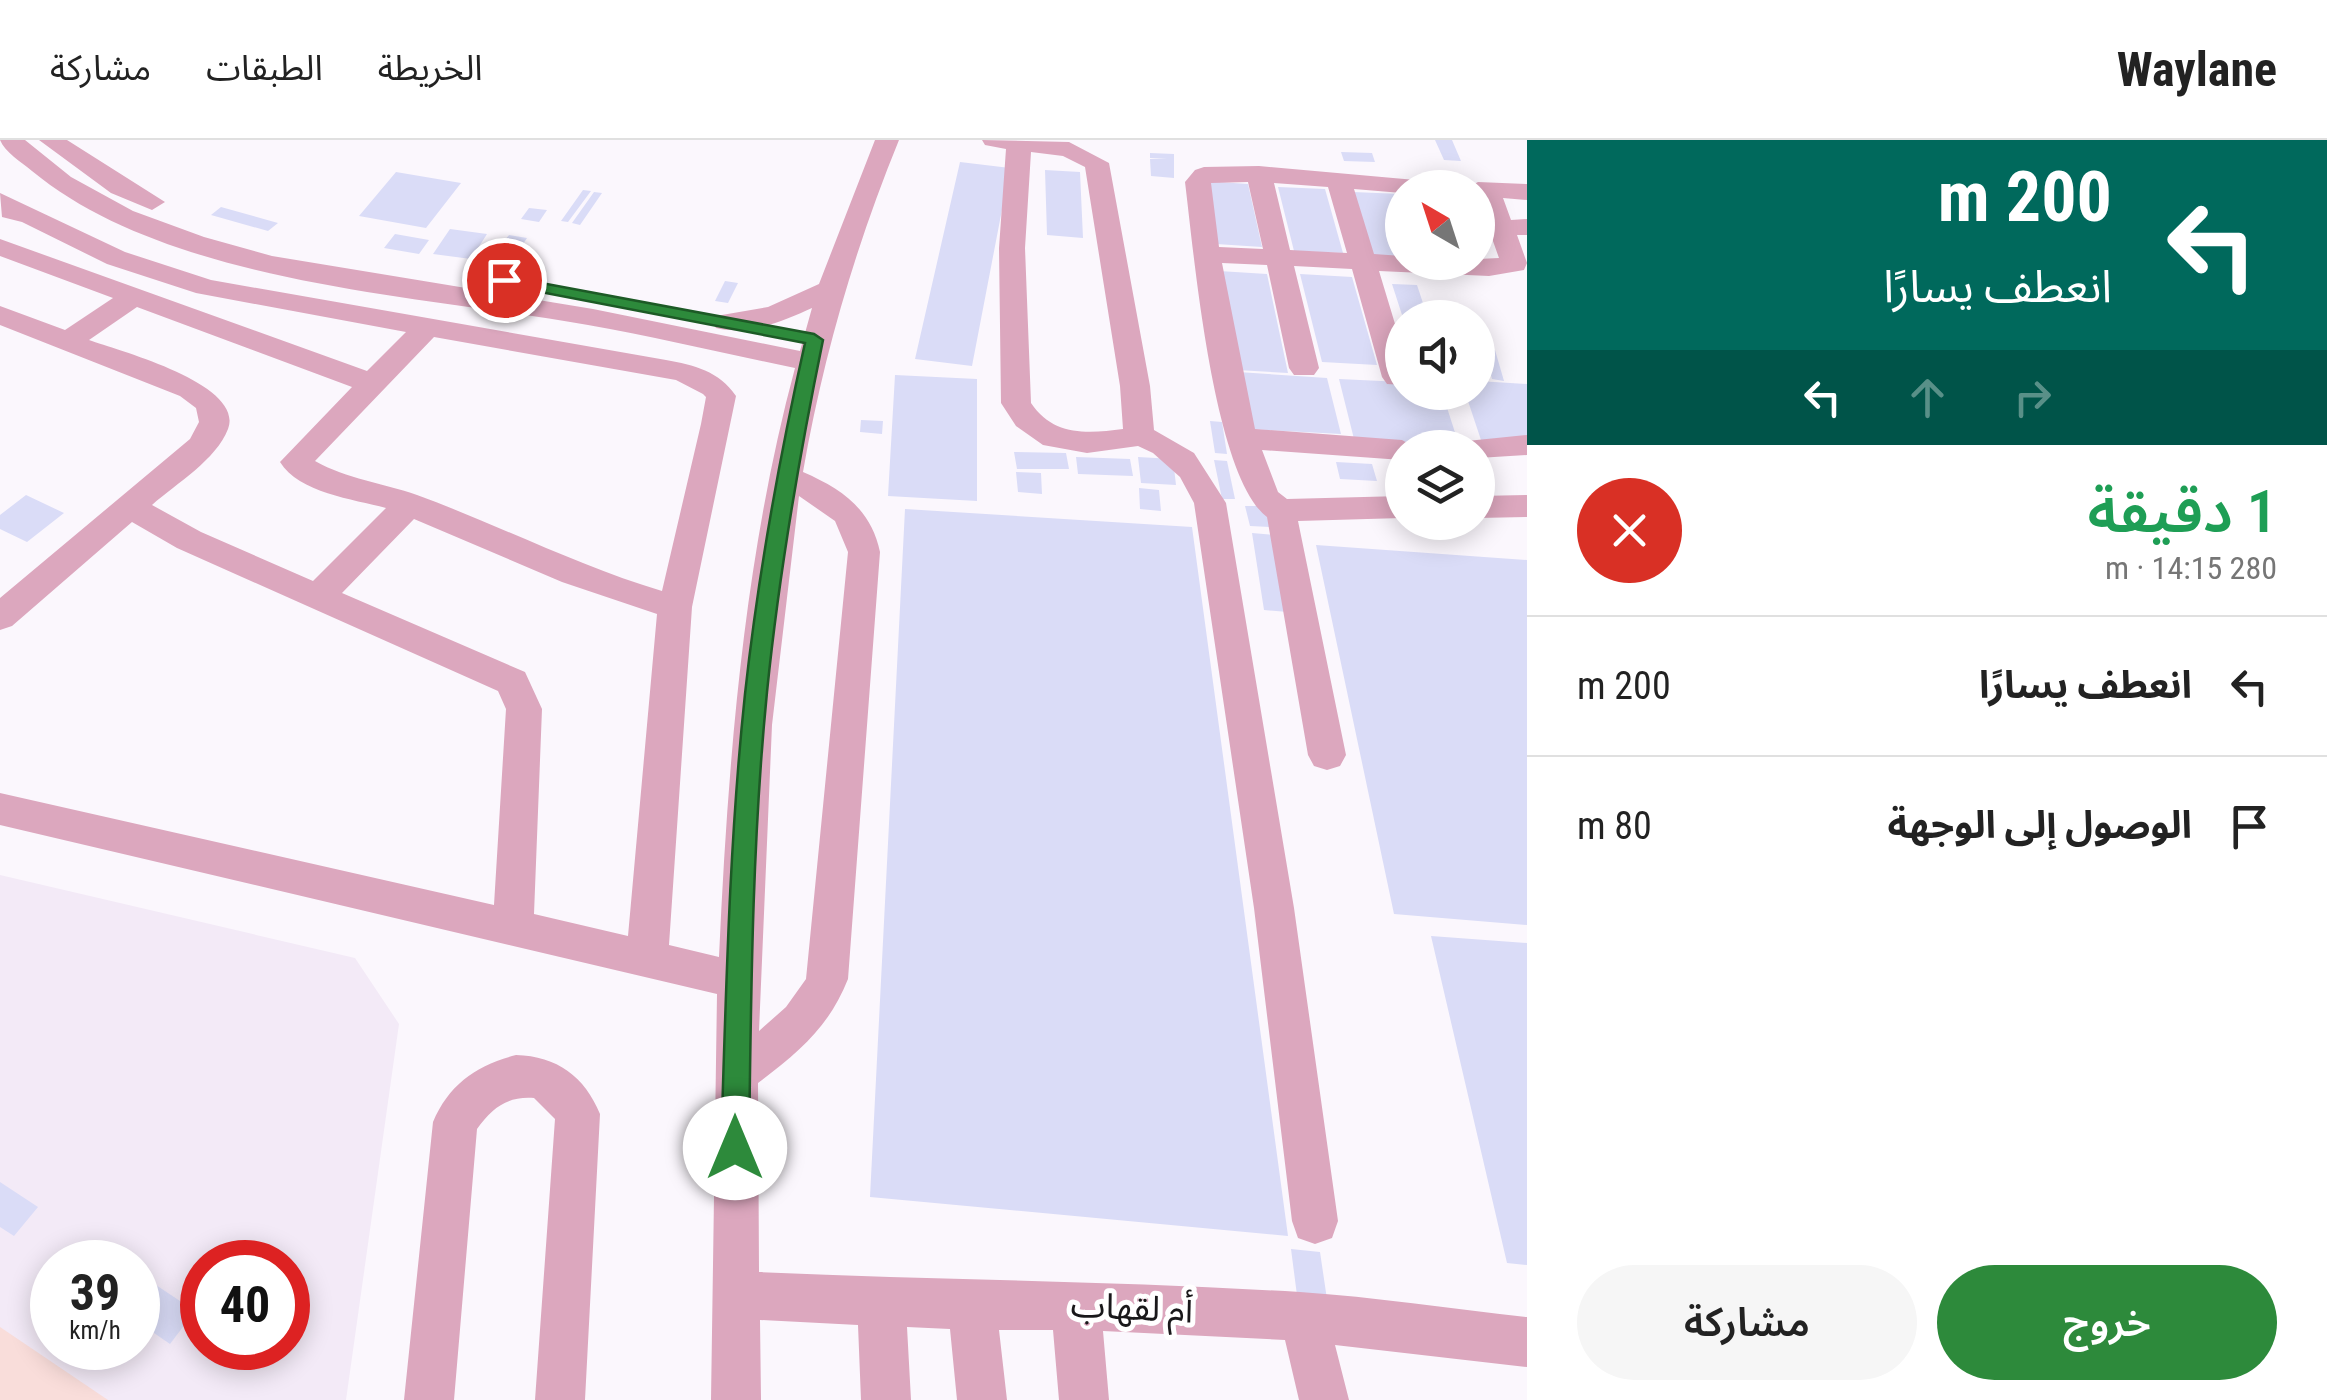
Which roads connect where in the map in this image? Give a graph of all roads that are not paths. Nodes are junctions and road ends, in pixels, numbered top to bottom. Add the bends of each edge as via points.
1 (10, 140) edge
2 (51, 140) edge
3 (887, 140) edge
4 (1006, 142) edge
5 (1259, 174) junction
6 (1339, 180) junction
7 (59, 181) junction
8 (1385, 184) edge
9 (1495, 191) edge
10 (1527, 192) edge
11 (1495, 205) edge
12 (4, 210) edge
13 (1514, 228) edge
14 (0, 246) edge
15 (1207, 254) junction
16 (1280, 259) junction
17 (1362, 264) junction
18 (1385, 264) edge
19 (1495, 264) edge
20 (1514, 264) junction
21 (829, 290) junction
22 (1527, 292) edge
23 (134, 296) junction
24 (0, 315) edge
25 (426, 327) junction
26 (723, 333) junction
27 (1385, 338) edge
28 (68, 341) junction
29 (808, 366) junction
30 (1304, 368) dead end
31 (374, 384) junction
32 (1139, 436) junction
33 (1243, 438) junction
34 (1527, 445) edge
35 (1495, 447) edge
36 (1385, 449) edge
37 (785, 476) junction
38 (409, 504) junction
39 (1527, 506) edge
40 (131, 507) junction
41 (1385, 507) edge
42 (1495, 507) edge
43 (1284, 514) junction
44 (320, 595) junction
45 (674, 607) junction
46 (0, 617) edge
47 (1326, 755) dead end
48 (0, 810) edge
49 (513, 928) junction
50 (647, 960) junction
51 (738, 980) junction
52 (735, 1074) junction
53 (1315, 1221) dead end
54 (735, 1295) junction
55 (881, 1301) junction
56 (1076, 1305) junction
57 (972, 1306) junction
58 (1304, 1317) junction
59 (1527, 1342) edge
60 (429, 1400) edge
61 (560, 1400) edge
62 (736, 1400) edge
63 (886, 1400) edge
64 (982, 1400) edge
65 (1084, 1400) edge
66 (1324, 1400) edge

1 - 7 street
2 - 26 street via 120,188 246,234
3 - 21 street
4 - 32 street via 1069,149 1098,163
4 - 32 street via 1016,403 1030,423 1057,438 1090,445
5 - 6 street
5 - 15 street via 1200,178
5 - 16 street
6 - 8 street
6 - 17 street
7 - 12 street
7 - 26 street via 147,226 238,254 376,283
9 - 10 street
11 - 13 street
12 - 25 street via 206,287
13 - 20 street
14 - 23 street
15 - 16 street
15 - 33 street
16 - 17 street
16 - 30 street
17 - 18 street
17 - 27 street
19 - 20 street
20 - 22 street
21 - 26 street
21 - 29 street
23 - 28 street
23 - 31 street
24 - 28 street
25 - 31 street
25 - 45 street via 699,377 714,386 720,396 716,424
26 - 29 street
26 - 29 street via 770,370
28 - 40 street via 190,389 216,410 211,434
29 - 37 street
31 - 38 street via 296,462
32 - 53 street via 1194,468 1210,503
33 - 36 street
33 - 43 street via 1264,498
34 - 35 street
37 - 51 street via 756,694
37 - 52 street via 851,516 863,540 861,591 827,980 802,1023
38 - 44 street
38 - 45 street via 608,589
39 - 42 street
40 - 44 street via 188,540
40 - 46 street
41 - 43 street
43 - 47 street
44 - 49 street via 502,674 518,692 524,732
45 - 50 street
48 - 49 street
49 - 50 street
50 - 51 street
51 - 52 street
52 - 54 street
54 - 55 street, أم لقهاب
54 - 62 street
55 - 57 street, أم لقهاب
55 - 63 street
56 - 57 street, أم لقهاب
56 - 58 street, أم لقهاب
56 - 65 street
57 - 64 street
58 - 59 street, أم لقهاب
58 - 66 street
60 - 61 street via 456,1122 486,1086 530,1075 552,1082 578,1114

